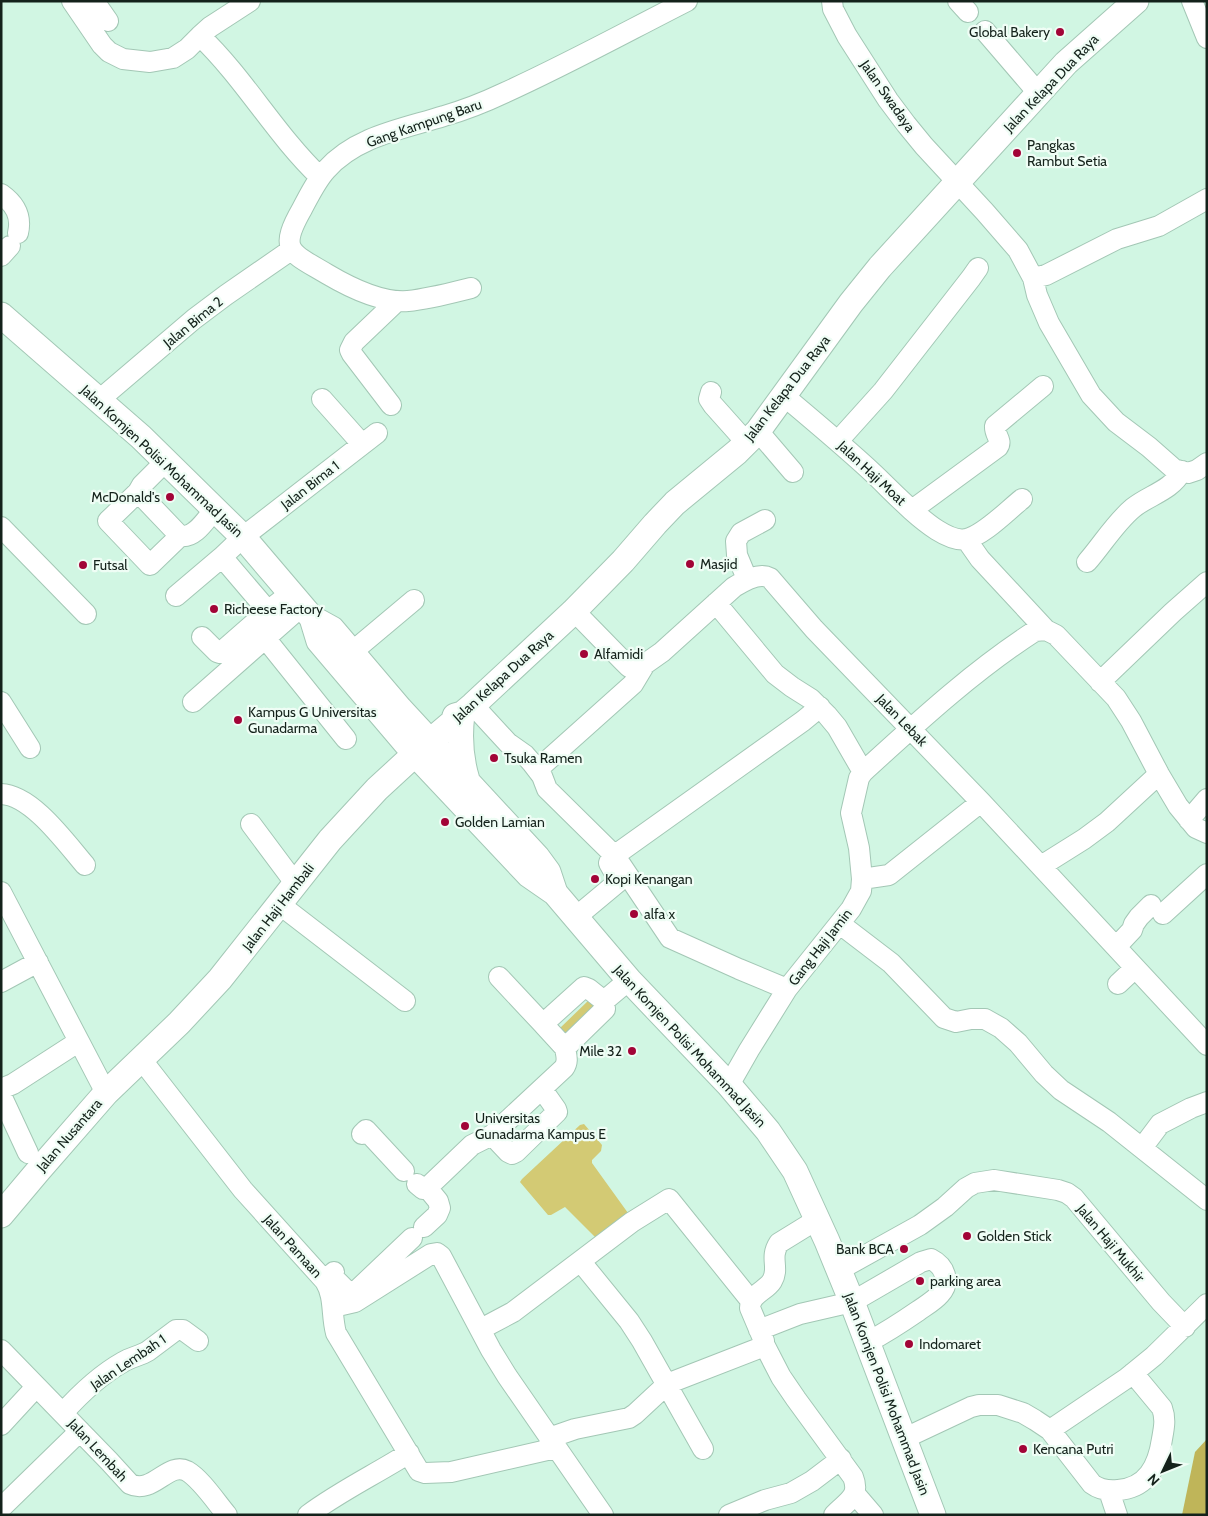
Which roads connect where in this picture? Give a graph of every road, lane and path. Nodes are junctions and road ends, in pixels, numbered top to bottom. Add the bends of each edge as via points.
1 (72, 1) edge
2 (94, 1) edge
3 (250, 1) edge
4 (687, 1) edge
5 (832, 1) edge
6 (1192, 1) edge
7 (1130, 3) edge
8 (108, 21) dead end
9 (984, 31) dead end
10 (200, 36) junction
11 (1207, 38) edge
12 (1039, 94) junction
13 (320, 177) junction
14 (957, 182) junction
15 (1, 194) edge
16 (1207, 199) edge
17 (7, 247) edge
18 (291, 250) junction
19 (978, 268) dead end
20 (1033, 278) junction
21 (471, 288) dead end
22 (397, 301) junction
23 (1, 315) edge
24 (1043, 386) dead end
25 (711, 392) dead end
26 (784, 396) junction
27 (322, 399) dead end
28 (99, 400) junction
29 (391, 405) dead end
30 (752, 437) junction
31 (838, 441) junction
32 (166, 461) junction
33 (793, 472) dead end
34 (1198, 472) edge
35 (138, 492) junction
36 (1022, 499) dead end
37 (215, 509) junction
38 (912, 510) junction
39 (765, 520) dead end
40 (1, 527) edge
41 (180, 536) junction
42 (243, 536) junction
43 (966, 539) junction
44 (222, 557) junction
45 (1088, 562) dead end
46 (747, 579) junction
47 (1207, 582) edge
48 (176, 596) dead end
49 (414, 600) dead end
50 (716, 604) junction
51 (302, 606) junction
52 (268, 611) junction
53 (573, 612) junction
54 (86, 614) dead end
55 (1046, 630) junction
56 (202, 637) dead end
57 (265, 638) junction
58 (352, 652) junction
59 (645, 664) junction
60 (1100, 682) junction
61 (1, 702) edge
62 (193, 702) dead end
63 (820, 707) junction
64 (400, 710) junction
65 (468, 710) junction
66 (910, 730) junction
67 (346, 739) dead end
68 (30, 748) dead end
69 (422, 748) junction
70 (538, 769) junction
71 (863, 772) junction
72 (1159, 774) junction
73 (468, 782) junction
74 (1, 794) edge
75 (1207, 799) edge
76 (981, 802) junction
77 (1189, 820) junction
78 (251, 824) dead end
79 (1207, 833) edge
80 (615, 856) junction
81 (85, 865) dead end
82 (1041, 866) junction
83 (1207, 874) edge
84 (862, 879) junction
85 (296, 883) junction
86 (1, 892) edge
87 (555, 893) junction
88 (279, 904) junction
89 (576, 917) junction
90 (840, 924) junction
91 (1116, 947) junction
92 (38, 962) junction
93 (1135, 968) junction
94 (499, 978) dead end
95 (629, 980) junction
96 (1, 982) edge
97 (1118, 984) dead end
98 (788, 989) junction
99 (405, 1001) dead end
100 (604, 1001) junction
101 (543, 1024) junction
102 (78, 1042) junction
103 (1207, 1045) edge
104 (565, 1048) junction
105 (140, 1059) junction
106 (729, 1085) junction
107 (544, 1087) junction
108 (1, 1089) edge
109 (106, 1093) junction
110 (1, 1095) edge
111 (1207, 1102) edge
112 (362, 1134) dead end
113 (492, 1135) junction
114 (1142, 1148) junction
115 (28, 1153) dead end
116 (418, 1180) junction
117 (1207, 1200) edge
118 (1, 1215) edge
119 (818, 1219) junction
120 (581, 1262) junction
121 (839, 1270) junction
122 (334, 1272) dead end
123 (332, 1298) junction
124 (751, 1301) junction
125 (852, 1302) junction
126 (1207, 1304) edge
127 (1185, 1327) junction
128 (481, 1329) junction
129 (762, 1337) junction
130 (198, 1341) dead end
131 (868, 1342) junction
132 (1, 1350) edge
133 (1133, 1373) junction
134 (668, 1386) junction
135 (36, 1387) junction
136 (63, 1413) junction
137 (1, 1424) edge
138 (1050, 1430) junction
139 (80, 1431) junction
140 (903, 1439) junction
141 (553, 1443) junction
142 (703, 1449) dead end
143 (409, 1453) junction
144 (841, 1460) junction
145 (1109, 1491) junction
146 (855, 1494) junction
147 (1, 1508) edge
148 (227, 1515) edge
149 (308, 1515) edge
150 (603, 1515) edge
151 (729, 1515) edge
152 (834, 1515) edge
153 (872, 1515) edge
154 (933, 1515) edge
155 (1117, 1515) edge

1 - 10 street via 102,46 123,59 150,62 172,58
2 - 8 street
3 - 10 street
4 - 13 street, Gang Kampung Baru via 477,106 367,141 346,152
5 - 14 street, Jalan Swadaya via 846,36 888,100
6 - 11 street
7 - 12 main road, Jalan Kelapa Dua Raya via 1079,50
9 - 12 street
10 - 13 street via 248,89 291,148
12 - 14 main road, Jalan Kelapa Dua Raya
13 - 18 street, Gang Kampung Baru via 294,223 288,242
14 - 20 street, Jalan Swadaya via 1007,236
14 - 26 main road, Jalan Kelapa Dua Raya via 869,280
15 - 17 street via 14,207 20,225
16 - 20 street via 1160,226 1117,239 1046,275
18 - 22 street via 335,279 374,296
18 - 28 street, Jalan Bima 2 via 194,319
19 - 31 street via 883,391
20 - 34 street, Jalan Swadaya via 1049,323 1091,395 1116,422 1174,469
21 - 22 street
22 - 29 street via 354,342 350,350
23 - 28 main road, Jalan Komjen Polisi Mohammad Jasin
24 - 38 street via 995,426 1000,441 998,447
25 - 30 street via 709,399 713,404
26 - 30 main road, Jalan Kelapa Dua Raya
26 - 31 street, Jalan Haji Moat
27 - 42 street, Jalan Bima 1 via 370,439
28 - 32 main road, Jalan Komjen Polisi Mohammad Jasin
30 - 33 street
30 - 53 main road, Jalan Kelapa Dua Raya via 675,503
31 - 38 street, Jalan Haji Moat
32 - 35 street
32 - 37 main road, Jalan Komjen Polisi Mohammad Jasin
34 - 45 street via 1134,507
35 - 41 street
35 - 41 street via 108,521 150,565
36 - 43 street via 984,530
37 - 41 street via 194,533
37 - 42 main road, Jalan Komjen Polisi Mohammad Jasin
38 - 43 street, Jalan Haji Moat via 938,531
39 - 46 street via 741,533 736,541 737,555
40 - 54 street
42 - 44 street, Jalan Bima 1
42 - 51 main road, Jalan Komjen Polisi Mohammad Jasin
43 - 55 street via 980,559
44 - 48 street, Jalan Bima 1
44 - 52 street
46 - 50 street
46 - 66 street, Jalan Lebak via 770,578
47 - 60 street
49 - 58 street
50 - 59 street
50 - 63 street via 775,674
51 - 52 street
51 - 57 street
51 - 58 main road, Jalan Komjen Polisi Mohammad Jasin via 332,629
51 - 69 main road, Jalan Komjen Polisi Mohammad Jasin via 319,641
52 - 56 street via 220,653
53 - 59 street via 629,667
53 - 65 main road, Jalan Kelapa Dua Raya
55 - 60 street via 1056,636
55 - 66 street via 1035,631 1021,641 954,691
57 - 62 street
57 - 67 street
58 - 64 main road, Jalan Komjen Polisi Mohammad Jasin
59 - 70 street via 633,684
60 - 72 street via 1127,714
61 - 68 street
63 - 71 street via 837,727
63 - 80 street
64 - 65 main road via 420,717 441,718
64 - 69 main road, Jalan Komjen Polisi Mohammad Jasin
65 - 69 main road, Jalan Kelapa Dua Raya
65 - 70 street
65 - 73 main road via 460,731 462,766
66 - 71 street
66 - 76 street, Jalan Lebak
69 - 73 main road, Jalan Komjen Polisi Mohammad Jasin
69 - 85 main road, Jalan Haji Hambali via 347,821
69 - 87 main road, Jalan Komjen Polisi Mohammad Jasin via 529,876
70 - 80 street via 547,789
71 - 84 street, Gang Haji Jamin via 851,813
72 - 77 street
72 - 82 street via 1107,822
73 - 87 main road, Jalan Komjen Polisi Mohammad Jasin via 541,862
74 - 81 street via 10,794 33,808
75 - 77 street
76 - 82 street, Jalan Lebak
76 - 84 street via 889,875
77 - 79 street
78 - 85 street
80 - 89 street via 609,863 618,882
80 - 98 street via 670,938
82 - 91 street, Jalan Lebak
83 - 91 street via 1157,910 1138,917 1132,930
84 - 90 street, Gang Haji Jamin via 861,891
85 - 88 main road, Jalan Haji Hambali
86 - 92 street
87 - 89 main road, Jalan Komjen Polisi Mohammad Jasin
88 - 99 street
88 - 105 main road, Jalan Haji Hambali via 220,980
89 - 95 main road, Jalan Komjen Polisi Mohammad Jasin
90 - 98 street, Gang Haji Jamin
90 - 114 street via 891,963 944,1018 956,1022 978,1018 992,1022 1018,1043 1057,1086
91 - 93 street, Jalan Lebak
92 - 96 street
92 - 102 street
93 - 97 street
93 - 103 street, Jalan Lebak
94 - 101 street
95 - 100 street
95 - 106 main road, Jalan Komjen Polisi Mohammad Jasin
98 - 106 street, Gang Haji Jamin
100 - 101 street via 584,987
100 - 104 street via 605,1010
101 - 104 street
102 - 108 street
102 - 109 street
104 - 107 street via 567,1064
105 - 109 main road, Jalan Nusantara
105 - 123 street, Jalan Pamaan via 243,1190 325,1281
106 - 119 main road, Jalan Komjen Polisi Mohammad Jasin via 784,1153
107 - 113 street
107 - 113 street via 557,1112 516,1152 508,1152
109 - 118 main road, Jalan Nusantara
110 - 115 street
111 - 114 street via 1160,1124
112 - 116 street via 366,1130
113 - 116 street
114 - 117 street
116 - 122 street via 438,1201 437,1215 353,1294 331,1275
119 - 121 main road, Jalan Komjen Polisi Mohammad Jasin
119 - 124 street via 779,1243 775,1249 773,1280
120 - 124 street via 632,1222 669,1199
120 - 128 street via 513,1312
120 - 134 street via 628,1321
121 - 125 main road, Jalan Komjen Polisi Mohammad Jasin
121 - 127 street, Jalan Haji Mukhir via 920,1225 975,1183 994,1180 1058,1190 1074,1198
123 - 128 street via 342,1305 355,1302 437,1253
123 - 143 street, Jalan Pamaan via 336,1333
124 - 129 street via 750,1308
125 - 129 street via 800,1314
125 - 131 main road, Jalan Komjen Polisi Mohammad Jasin
125 - 131 street via 920,1262 931,1259 946,1276 944,1288 933,1301
126 - 127 street
127 - 133 street
128 - 141 street via 507,1376
129 - 134 street via 759,1349 683,1377
129 - 144 street via 781,1377
130 - 136 street, Jalan Lembah 1 via 183,1330 176,1330 143,1354 107,1373
131 - 140 main road, Jalan Komjen Polisi Mohammad Jasin
132 - 135 street, Jalan Lembah
133 - 138 street
133 - 145 street via 1165,1415 1161,1448 1153,1470 1145,1480 1134,1487
134 - 141 street via 629,1418 575,1429
134 - 142 street
135 - 136 street, Jalan Lembah
135 - 137 street
136 - 139 street, Jalan Lembah
138 - 140 street via 1012,1409 979,1405
138 - 145 street via 1092,1484
139 - 147 street
139 - 148 street, Jalan Lembah via 130,1484 144,1486 175,1469 186,1470
140 - 154 main road, Jalan Komjen Polisi Mohammad Jasin
141 - 143 street, Jalan Pamaan via 451,1472 419,1471
141 - 150 street
143 - 149 street
144 - 146 street via 856,1484
144 - 151 street via 791,1493
145 - 155 street
146 - 152 street
146 - 153 street

